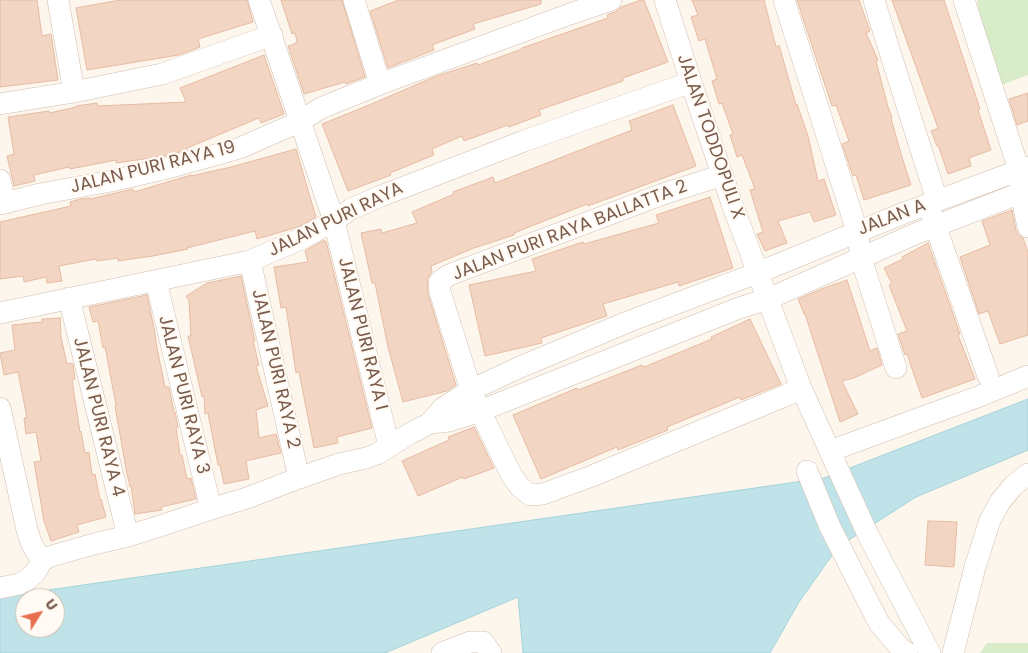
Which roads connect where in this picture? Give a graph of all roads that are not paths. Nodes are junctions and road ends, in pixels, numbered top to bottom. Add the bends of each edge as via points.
1 (58, 0) edge
2 (260, 0) edge
3 (611, 0) edge
4 (665, 0) edge
5 (784, 0) edge
6 (874, 0) edge
7 (964, 0) edge
8 (358, 1) edge
9 (272, 35) junction
10 (691, 82) junction
11 (380, 84) junction
12 (74, 92) junction
13 (0, 104) edge
14 (301, 121) junction
15 (1023, 169) edge
16 (722, 175) junction
17 (0, 180) edge
18 (1025, 191) edge
19 (932, 202) junction
20 (2, 203) edge
21 (334, 221) junction
22 (936, 226) junction
23 (1028, 227) edge
24 (857, 231) junction
25 (861, 258) junction
26 (250, 261) junction
27 (757, 273) junction
28 (156, 280) junction
29 (729, 284) junction
30 (69, 298) junction
31 (768, 298) junction
32 (739, 308) junction
33 (0, 313) edge
34 (896, 368) dead end
35 (988, 376) dead end
36 (1028, 376) edge
37 (801, 388) junction
38 (471, 390) junction
39 (0, 408) edge
40 (480, 411) junction
41 (430, 423) junction
42 (389, 446) junction
43 (832, 455) junction
44 (807, 471) dead end
45 (1028, 474) edge
46 (299, 478) junction
47 (211, 509) junction
48 (128, 536) junction
49 (42, 561) junction
50 (0, 588) edge
51 (442, 653) edge
52 (491, 653) edge
53 (907, 653) edge
54 (930, 653) edge
55 (953, 653) edge

1 - 12 street
2 - 9 street, JALAN PURI RAYA I
3 - 11 street, JALAN PURI RAYA 19
4 - 10 street, JALAN TODDOPULI X
5 - 24 street
6 - 19 street
7 - 15 street
8 - 11 street
9 - 12 street via 162,74
9 - 14 street, JALAN PURI RAYA I
10 - 16 street, JALAN TODDOPULI X
10 - 21 street, JALAN PURI RAYA via 381,196 351,209
11 - 14 street, JALAN PURI RAYA 19 via 321,108
12 - 13 street
14 - 20 street, JALAN PURI RAYA 19 via 219,154 111,181
14 - 21 street, JALAN PURI RAYA I
15 - 18 street
15 - 19 street, JALAN A
16 - 27 street, JALAN TODDOPULI X
16 - 38 street, JALAN PURI RAYA BALLATTA 2 via 663,194 443,279 439,283 440,292
17 - 20 street
18 - 22 street, JALAN A
18 - 23 street
19 - 22 street
19 - 24 street, JALAN A
21 - 26 street, JALAN PURI RAYA
21 - 42 street, JALAN PURI RAYA I
22 - 25 street, JALAN A
22 - 35 street
24 - 25 street
24 - 27 street, JALAN A
25 - 31 street, JALAN A
25 - 34 street
26 - 28 street, JALAN PURI RAYA
26 - 46 street, JALAN PURI RAYA 2
27 - 29 street, JALAN A
27 - 31 street, JALAN TODDOPULI X
28 - 30 street, JALAN PURI RAYA
28 - 47 street, JALAN PURI RAYA 3
29 - 32 street via 738,294
29 - 38 street, JALAN A via 630,321
30 - 33 street, JALAN PURI RAYA
30 - 48 street, JALAN PURI RAYA 4
31 - 32 street, JALAN A
31 - 37 street, JALAN TODDOPULI X
32 - 40 street, JALAN A
36 - 43 street
37 - 40 street via 543,494 530,494 520,487
37 - 43 street, JALAN TODDOPULI X
38 - 40 street
38 - 41 street, JALAN A via 443,408
39 - 49 street via 27,530
40 - 41 street, JALAN A
41 - 42 street
42 - 46 street via 366,458
43 - 54 street, JALAN TODDOPULI X via 868,537
44 - 53 street via 830,528 879,623
45 - 55 street via 1013,486 990,520 974,567
46 - 47 street
47 - 48 street
48 - 49 street
49 - 50 street via 27,580
51 - 52 street via 470,642 483,642

